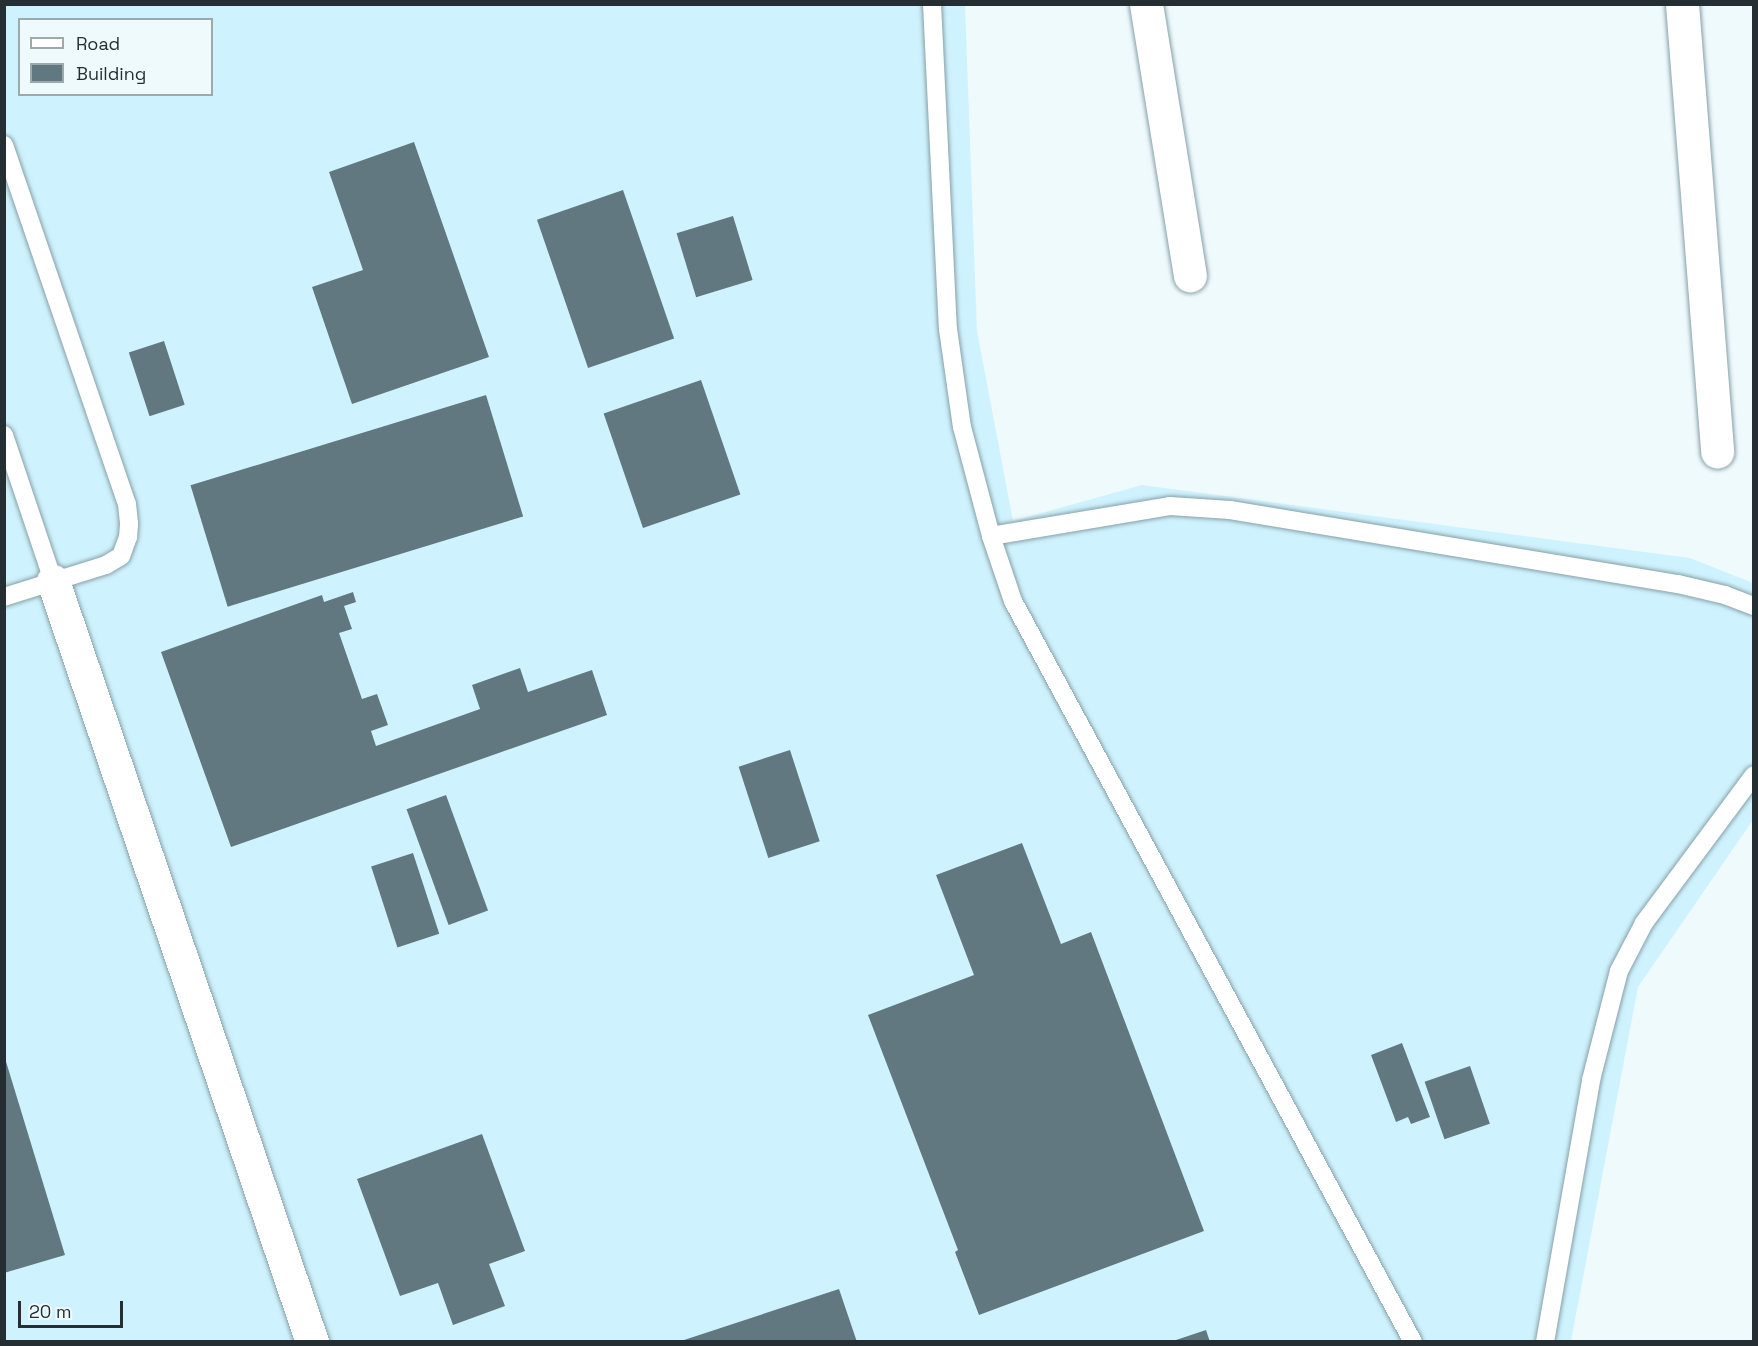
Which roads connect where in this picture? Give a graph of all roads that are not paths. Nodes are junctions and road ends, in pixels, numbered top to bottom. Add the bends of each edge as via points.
1 (932, 4) edge
2 (1146, 4) edge
3 (1682, 4) edge
4 (4, 145) edge
5 (1190, 275) dead end
6 (4, 435) edge
7 (1717, 452) dead end
8 (991, 537) junction
9 (52, 581) junction
10 (4, 597) edge
11 (1754, 606) edge
12 (1754, 775) edge
13 (312, 1341) edge
14 (1413, 1341) edge
15 (1545, 1341) edge

1 - 8 lane via 948,329 962,427
2 - 5 street
3 - 7 street
4 - 9 lane via 127,504 129,537 121,556 106,565
6 - 9 lane
8 - 11 lane via 1170,506 1230,510 1678,584
8 - 14 lane via 1013,601
9 - 10 lane
9 - 13 street
12 - 15 lane via 1644,923 1619,971 1591,1080

